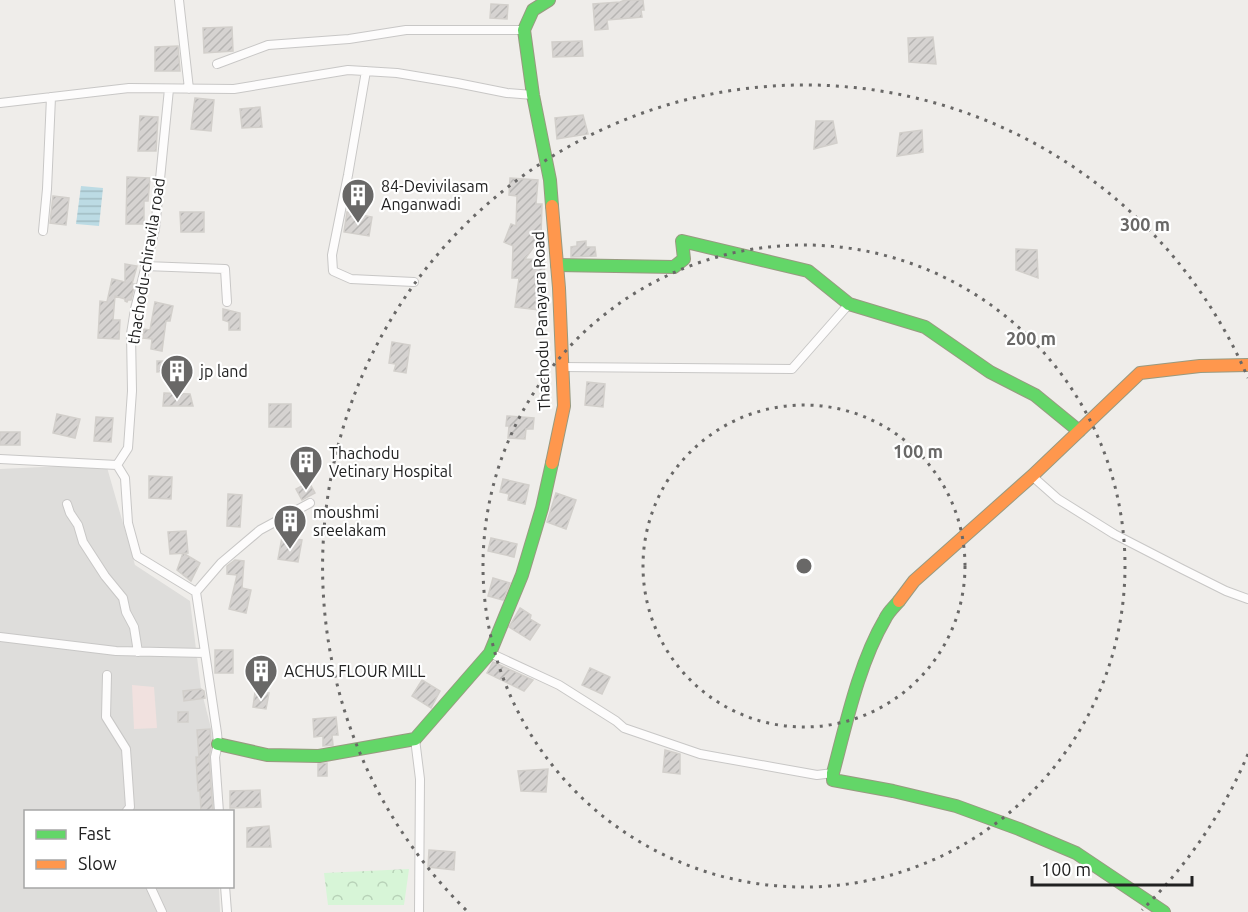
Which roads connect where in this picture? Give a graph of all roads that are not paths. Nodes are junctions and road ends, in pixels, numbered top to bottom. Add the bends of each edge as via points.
1 (179, 0) edge
2 (549, 0) edge
3 (524, 30) junction
4 (217, 64) dead end
5 (366, 71) junction
6 (169, 89) junction
7 (189, 90) junction
8 (533, 95) junction
9 (51, 98) junction
10 (0, 103) edge
11 (43, 231) dead end
12 (557, 265) junction
13 (145, 266) junction
14 (414, 282) dead end
15 (227, 302) dead end
16 (849, 304) junction
17 (1248, 365) edge
18 (562, 367) junction
19 (1079, 431) junction
20 (0, 459) edge
21 (117, 465) junction
22 (1032, 476) junction
23 (310, 503) dead end
24 (67, 504) dead end
25 (196, 592) junction
26 (1248, 599) edge
27 (0, 637) edge
28 (138, 651) junction
29 (205, 653) junction
30 (490, 653) junction
31 (107, 675) dead end
32 (415, 739) junction
33 (218, 744) junction
34 (833, 773) junction
35 (128, 810) edge
36 (219, 810) edge
37 (151, 888) edge
38 (225, 888) edge
39 (162, 912) edge
40 (227, 912) edge
41 (419, 912) edge
42 (1164, 912) edge

1 - 7 street
2 - 3 street via 533,10
3 - 4 street via 406,30 268,45
3 - 8 street, Thachodu Panayara Road
5 - 7 street via 348,70 234,90
5 - 8 street
5 - 14 street via 332,255 333,272 351,279
6 - 7 street
6 - 9 street via 129,88
6 - 13 street, thachodu-chiravila road via 155,229
8 - 12 street, Thachodu Panayara Road via 550,180
9 - 10 street
9 - 11 street
12 - 16 street via 675,267 684,259 682,241 808,271
12 - 18 street, Thachodu Panayara Road
13 - 15 street via 225,269
13 - 21 street, thachodu-chiravila road via 131,334 128,448
16 - 18 street via 792,369
16 - 19 street via 925,327 990,372 1035,395
17 - 19 street via 1140,373
18 - 30 street, Thachodu Panayara Road via 564,406 542,508 522,575
19 - 22 street
20 - 21 street
21 - 25 street via 125,478 128,523 137,556
22 - 26 street via 1058,499 1114,534
22 - 34 street via 914,581 885,618 853,698
23 - 25 street via 260,530 221,563
24 - 28 street via 83,542 123,598
25 - 29 street
27 - 28 street
28 - 29 street
29 - 33 street
30 - 32 street, Thachodu Panayara Road
30 - 34 street via 558,686 624,728 700,754 817,775
31 - 35 street via 106,717 126,749
32 - 33 street via 319,756 267,755
32 - 41 street via 420,779
33 - 36 street via 215,757
34 - 42 street via 833,780 956,806 1077,853
37 - 39 street
38 - 40 street

